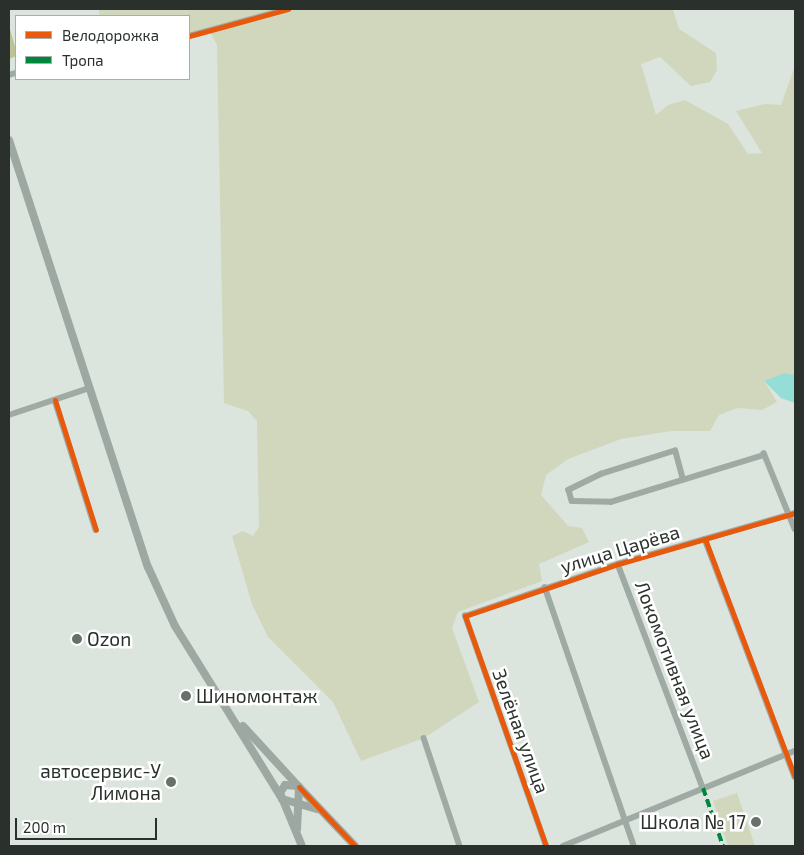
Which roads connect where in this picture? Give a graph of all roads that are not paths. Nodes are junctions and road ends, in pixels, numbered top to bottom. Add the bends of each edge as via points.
1 (288, 9) edge
2 (190, 36) edge
3 (9, 140) edge
4 (89, 388) junction
5 (55, 400) junction
6 (9, 415) edge
7 (683, 480) junction
8 (793, 514) edge
9 (795, 529) edge
10 (96, 530) dead end
11 (705, 540) junction
12 (618, 564) junction
13 (545, 587) junction
14 (468, 626) joint
15 (235, 718) junction
16 (424, 738) dead end
17 (795, 751) edge
18 (786, 754) junction
19 (795, 777) edge
20 (298, 786) junction
21 (703, 788) junction
22 (282, 798) junction
23 (296, 801) junction
24 (322, 811) junction
25 (625, 820) junction
26 (297, 829) junction
27 (302, 846) edge
28 (355, 846) edge
29 (460, 846) edge
30 (546, 846) edge
31 (563, 846) edge
32 (634, 846) edge

1 - 2 street
3 - 4 main road
4 - 5 street
4 - 15 main road via 156,587 192,655
5 - 6 street
5 - 10 street
7 - 7 street via 611,502 572,501 569,490 602,474 675,451
7 - 8 street via 764,454
8 - 9 street
8 - 11 street, улица Царёва
11 - 12 street, улица Царёва
11 - 18 street
12 - 13 street, улица Царёва
12 - 21 street, Локомотивная улица
13 - 14 street, улица Царёва via 472,611 465,616
13 - 25 street
14 - 30 street, Зелёная улица
15 - 20 main road
15 - 22 main road
16 - 29 street
17 - 18 street
18 - 19 street
18 - 21 street
20 - 22 main road via 283,787
20 - 23 main road
20 - 24 main road
21 - 25 street
22 - 23 main road
22 - 26 main road
23 - 24 main road
23 - 26 main road
24 - 28 main road
25 - 31 street
25 - 32 street
26 - 27 main road

